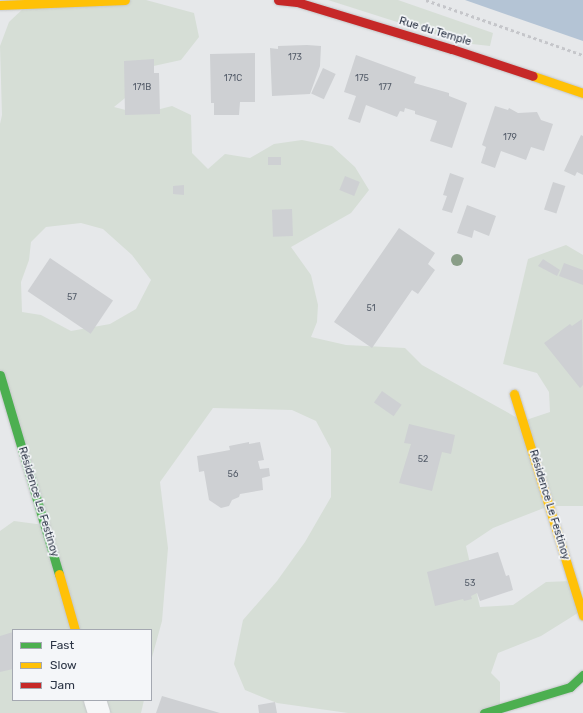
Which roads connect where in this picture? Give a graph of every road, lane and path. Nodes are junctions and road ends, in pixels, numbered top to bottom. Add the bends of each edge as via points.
1 (124, 0) edge
2 (278, 0) edge
3 (426, 0) edge
4 (0, 5) edge
5 (583, 55) edge
6 (583, 93) edge
7 (0, 375) edge
8 (514, 394) dead end
9 (583, 616) edge
10 (75, 629) edge
11 (583, 676) edge
12 (95, 701) edge
13 (99, 713) edge
14 (484, 713) edge

1 - 4 street
2 - 6 street, Rue du Temple via 297,2 452,49
3 - 5 path
7 - 10 street, Résidence Le Festinoy
8 - 9 street, Résidence Le Festinoy
11 - 14 street via 570,687
12 - 13 street

